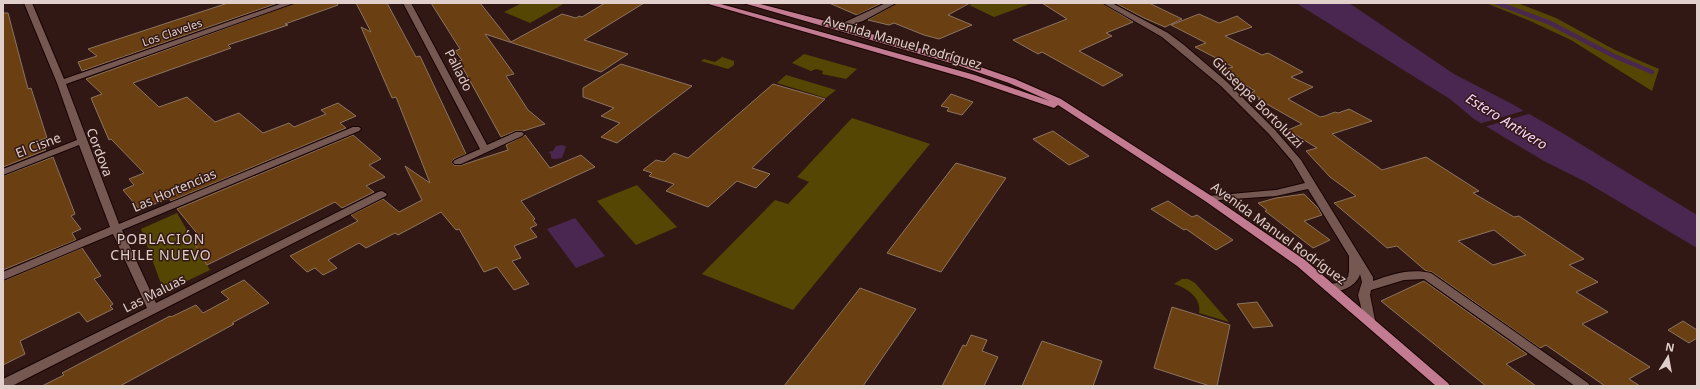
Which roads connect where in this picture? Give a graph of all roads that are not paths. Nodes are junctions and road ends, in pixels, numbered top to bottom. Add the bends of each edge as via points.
1 (28, 3) edge
2 (290, 3) edge
3 (407, 3) edge
4 (709, 3) edge
5 (748, 3) edge
6 (892, 3) edge
7 (1107, 3) edge
8 (761, 7) junction
9 (751, 14) junction
10 (838, 27) junction
11 (61, 82) junction
12 (1085, 119) junction
13 (356, 129) dead end
14 (519, 134) dead end
15 (82, 141) junction
16 (485, 150) junction
17 (458, 162) dead end
18 (3, 172) edge
19 (1311, 184) junction
20 (382, 194) dead end
21 (1209, 198) junction
22 (116, 229) junction
23 (1353, 256) junction
24 (3, 276) edge
25 (1332, 288) junction
26 (1366, 288) junction
27 (153, 309) junction
28 (1369, 320) junction
29 (3, 385) edge
30 (1444, 386) edge
31 (1584, 386) edge

1 - 11 street, Cordova
2 - 11 street, Los Claveles
3 - 16 street, Pallado
4 - 9 main road, Avenida Manuel Rodríguez
5 - 8 main road, Avenida Manuel Rodríguez
6 - 10 street
7 - 19 street, Giuseppe Bortoluzzi via 1164,35 1202,64 1272,132 1296,160
8 - 9 main road
8 - 10 main road, Avenida Manuel Rodríguez
9 - 12 main road, Avenida Manuel Rodríguez via 996,84
10 - 12 main road, Avenida Manuel Rodríguez via 958,62 1012,81 1052,98
11 - 15 street, Cordova
12 - 21 main road, Avenida Manuel Rodríguez
13 - 22 street, Las Hortencias
14 - 16 street
15 - 18 street, El Cisne
15 - 22 street, Cordova
16 - 17 street
19 - 21 street via 1274,192
19 - 23 street, Giuseppe Bortoluzzi
20 - 27 street, Las Maluas
21 - 25 main road, Avenida Manuel Rodríguez
22 - 24 street, Las Hortencias
22 - 27 street, Cordova
23 - 25 street via 1353,279
23 - 26 street, Giuseppe Bortoluzzi via 1367,277
25 - 28 main road, Avenida Manuel Rodríguez
26 - 28 street, Giuseppe Bortoluzzi via 1364,295
26 - 31 street via 1405,275 1428,276
27 - 29 street, Las Maluas
28 - 30 main road, Avenida Manuel Rodríguez

